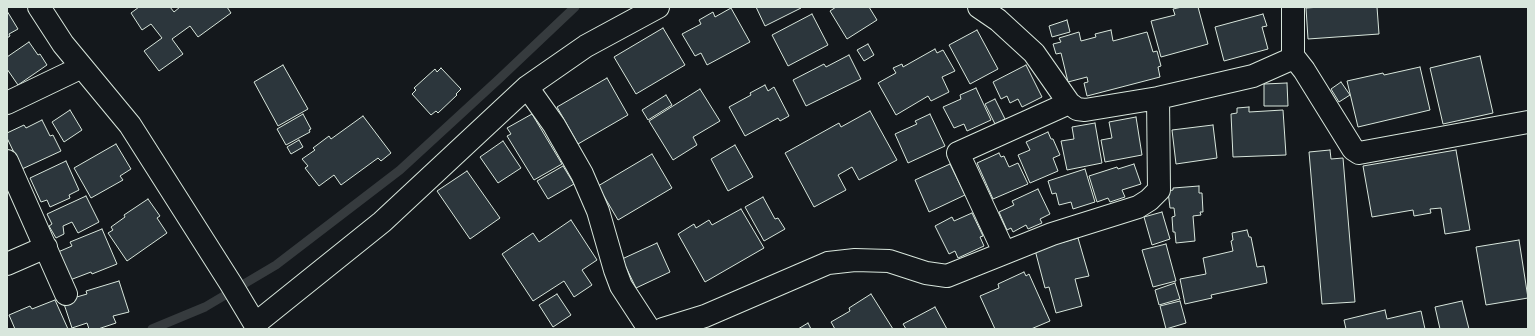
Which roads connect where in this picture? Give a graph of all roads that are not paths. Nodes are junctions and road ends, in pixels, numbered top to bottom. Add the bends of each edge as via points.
1 (39, 7) edge
2 (658, 7) edge
3 (979, 7) edge
4 (1293, 7) edge
5 (1293, 56) junction
6 (82, 67) junction
7 (527, 87) junction
8 (1158, 98) junction
9 (7, 103) edge
10 (1069, 103) junction
11 (1528, 122) edge
12 (7, 161) edge
13 (46, 248) junction
14 (1004, 252) junction
15 (7, 264) edge
16 (66, 294) dead end
17 (254, 322) edge
18 (649, 329) edge
19 (663, 329) edge

1 - 6 street via 63,44
2 - 7 street via 586,46
3 - 10 street via 998,20 1034,53
4 - 5 street
5 - 8 street via 1253,76
5 - 11 street via 1354,149 1359,152
6 - 9 street
6 - 17 street via 130,125
7 - 17 street via 382,222
7 - 18 street via 554,125 582,174 598,211 621,286
8 - 10 street via 1085,110 1076,109
8 - 14 street via 1160,190 1138,207
10 - 14 street via 958,153
12 - 13 street
13 - 15 street
13 - 16 street
14 - 19 street via 947,276 926,273 889,261 855,260 828,263 705,316

